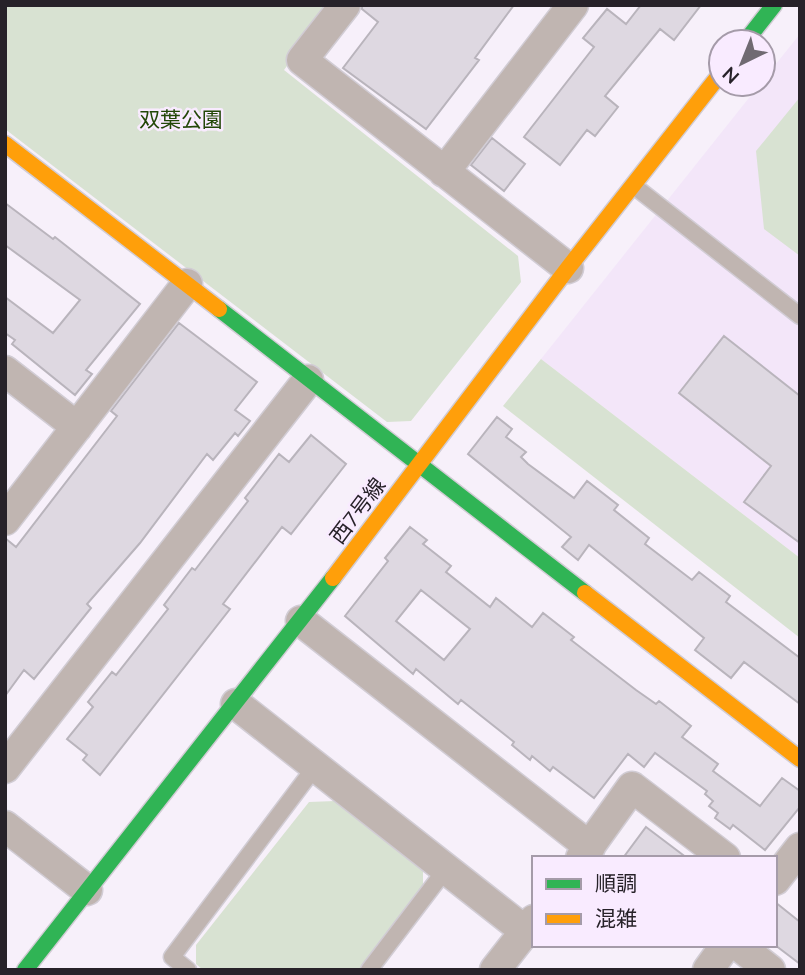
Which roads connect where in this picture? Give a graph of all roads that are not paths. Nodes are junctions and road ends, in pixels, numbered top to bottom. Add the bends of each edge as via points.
1 (345, 5) edge
2 (573, 5) edge
3 (774, 5) edge
4 (756, 28) edge
5 (707, 91) edge
6 (5, 144) edge
7 (444, 172) junction
8 (634, 186) junction
9 (568, 268) junction
10 (187, 284) junction
11 (800, 316) edge
12 (5, 371) edge
13 (308, 380) junction
14 (77, 427) junction
15 (419, 466) junction
16 (5, 520) edge
17 (301, 621) junction
18 (236, 704) junction
19 (800, 760) edge
20 (315, 767) junction
21 (5, 768) edge
22 (5, 826) edge
23 (800, 848) edge
24 (585, 852) edge
25 (722, 856) edge
26 (446, 869) junction
27 (777, 877) edge
28 (88, 890) junction
29 (529, 925) edge
30 (725, 947) edge
31 (740, 947) edge
32 (25, 970) edge
33 (188, 970) edge
34 (369, 970) edge
35 (495, 970) edge
36 (708, 970) edge
37 (769, 970) edge

1 - 7 street via 302,60
2 - 7 street
3 - 4 street
5 - 8 street, 西7号線
6 - 10 street
7 - 9 street
8 - 9 street, 西7号線
8 - 11 lane
9 - 15 street, 西7号線
10 - 13 street
10 - 14 street
12 - 14 street
13 - 15 street
13 - 21 street
14 - 16 street
15 - 17 street, 西7号線
15 - 19 street
17 - 18 street, 西7号線
17 - 24 street
18 - 20 street
18 - 28 street, 西7号線
20 - 26 street
20 - 33 lane via 172,957
22 - 28 street
23 - 27 street
24 - 25 street via 632,787
26 - 29 street
26 - 34 lane
28 - 32 street, 西7号線
29 - 35 street
30 - 36 street
31 - 37 street

